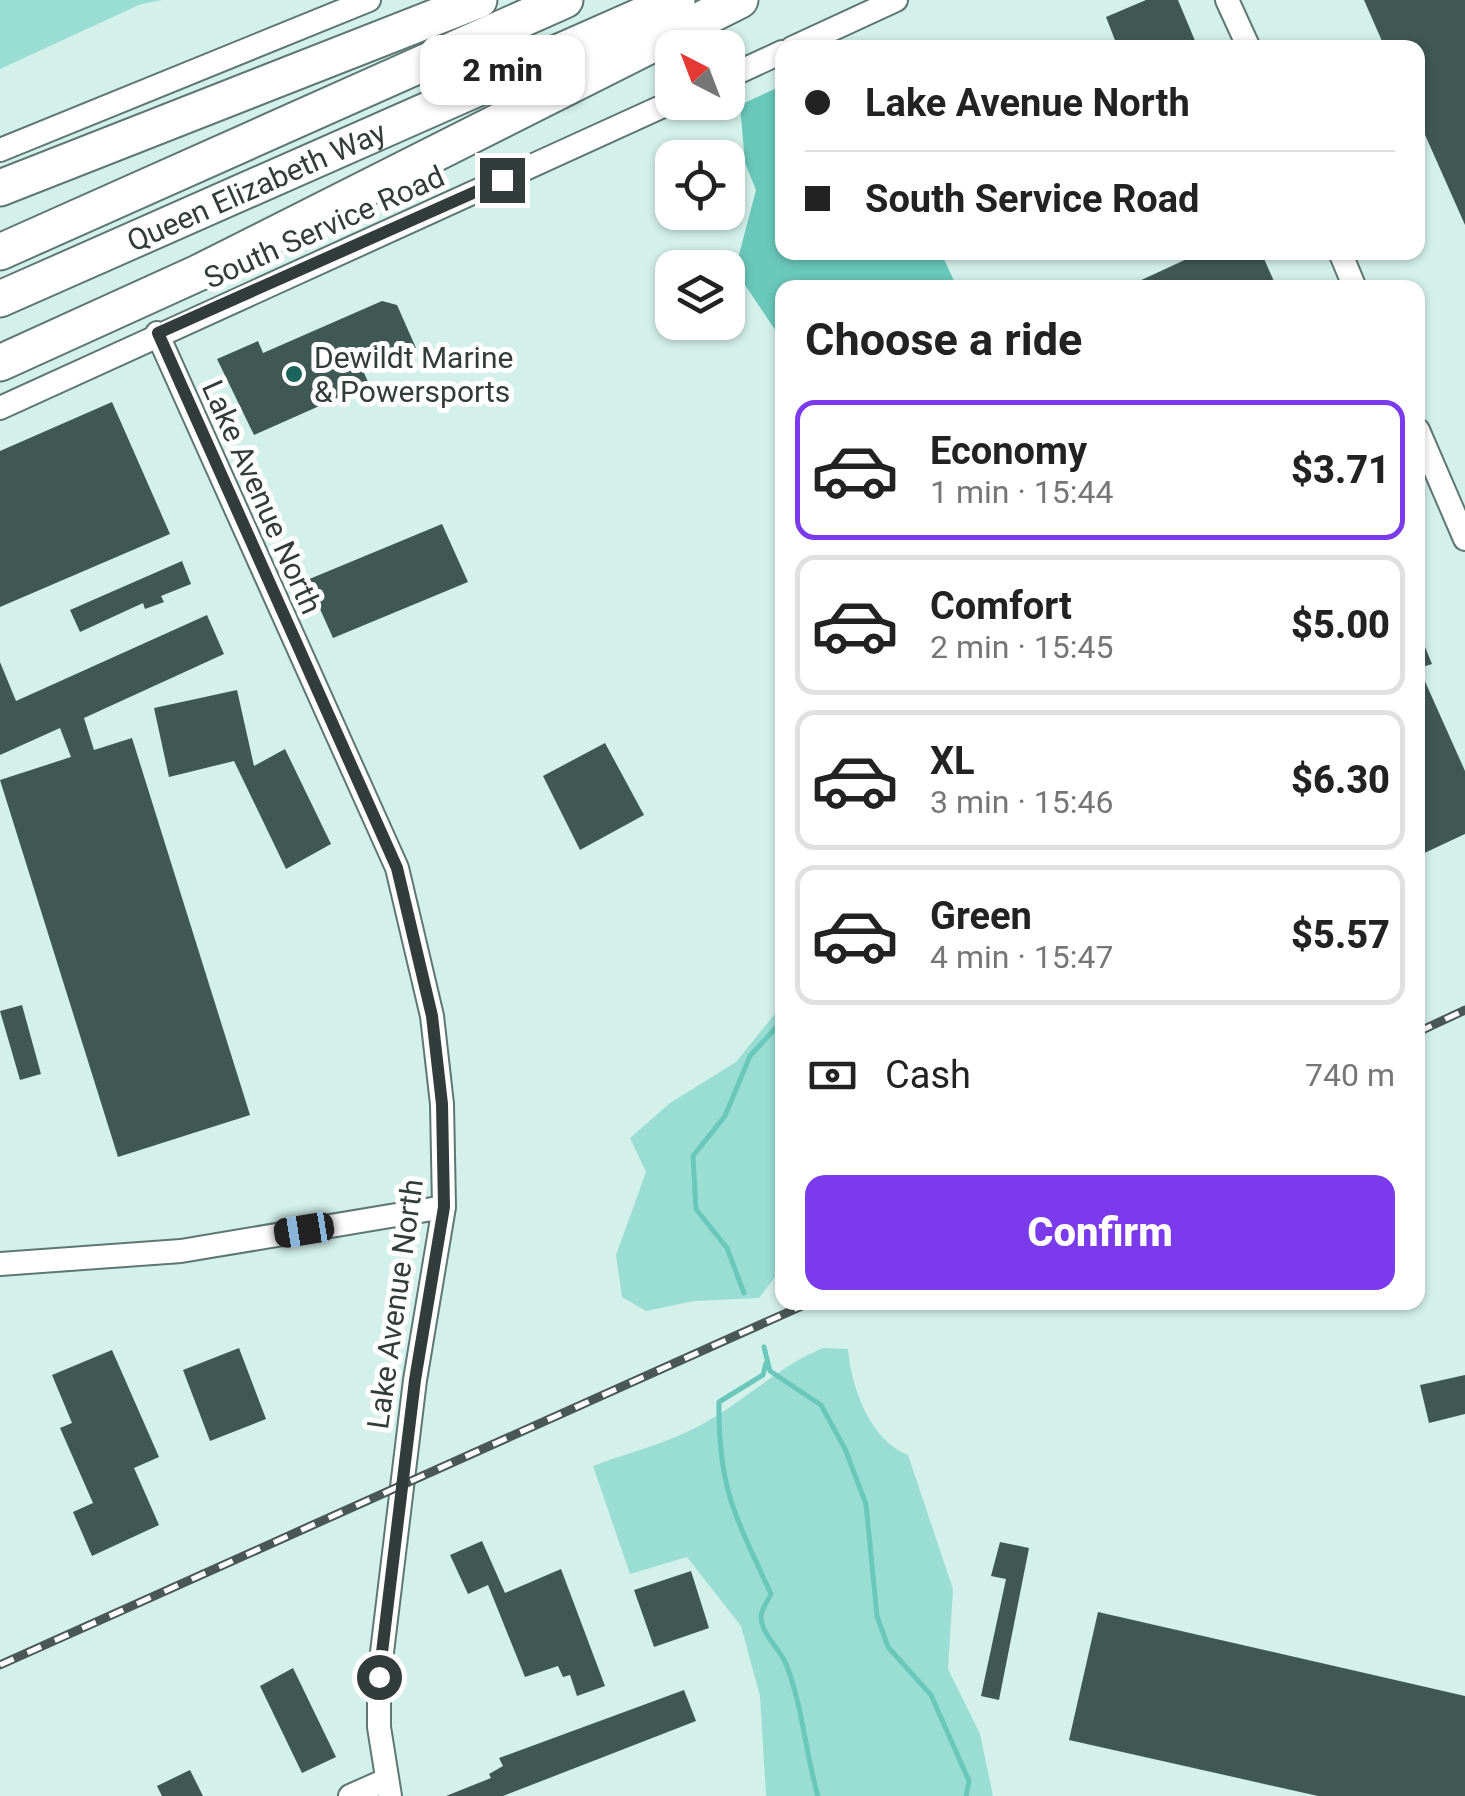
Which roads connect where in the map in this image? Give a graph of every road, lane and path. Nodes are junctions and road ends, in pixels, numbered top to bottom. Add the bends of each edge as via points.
1 (370, 0) edge
2 (479, 0) edge
3 (565, 0) edge
4 (678, 0) edge
5 (740, 0) edge
6 (896, 0) edge
7 (1228, 0) edge
8 (809, 40) edge
9 (1246, 40) edge
10 (775, 55) edge
11 (745, 69) edge
12 (655, 110) edge
13 (0, 150) edge
14 (0, 188) edge
15 (0, 252) edge
16 (0, 299) edge
17 (158, 333) junction
18 (0, 363) edge
19 (0, 408) edge
20 (1425, 446) edge
21 (1465, 539) edge
22 (444, 1207) junction
23 (0, 1264) edge
24 (388, 1788) edge
25 (350, 1796) edge

1 - 13 street
2 - 14 highway
3 - 15 highway, Queen Elizabeth Way
4 - 16 highway, Queen Elizabeth Way
5 - 18 highway via 198,273
6 - 8 street
7 - 9 street
10 - 11 street
12 - 17 street, South Service Road
17 - 19 street, South Service Road
17 - 22 street, Lake Avenue North via 397,868 432,1016
20 - 21 street
22 - 23 street via 181,1251
22 - 24 street, Lake Avenue North via 415,1380 379,1677
24 - 25 street

